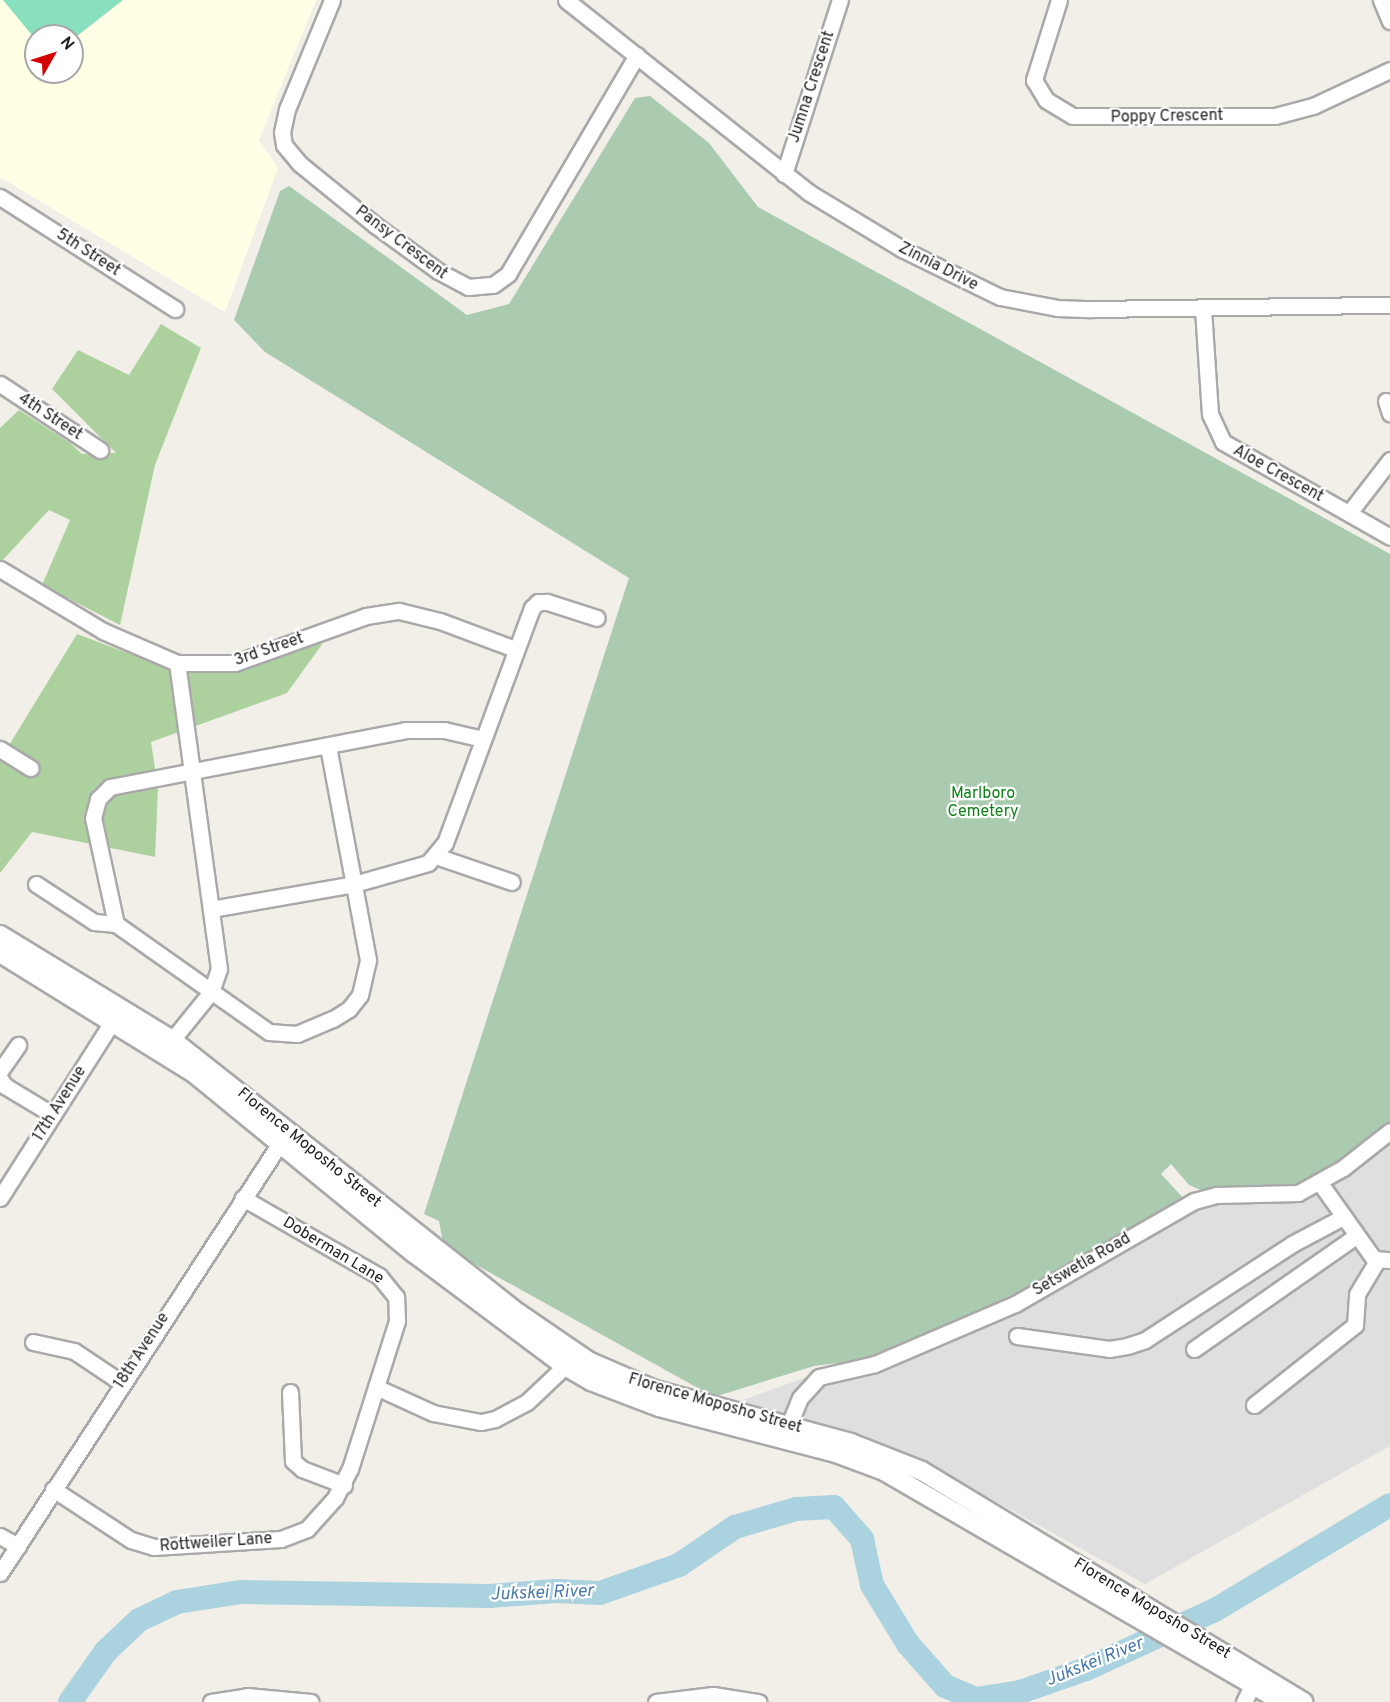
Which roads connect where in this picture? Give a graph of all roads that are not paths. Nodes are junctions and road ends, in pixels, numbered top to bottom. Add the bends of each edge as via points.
1 (332, 0) edge
2 (566, 0) edge
3 (840, 0) edge
4 (1059, 0) edge
5 (1381, 0) edge
6 (1390, 21) edge
7 (637, 55) junction
8 (1390, 70) edge
9 (784, 174) junction
10 (0, 197) edge
11 (1390, 305) edge
12 (175, 309) dead end
13 (1203, 309) junction
14 (0, 384) edge
15 (100, 450) dead end
16 (1390, 459) edge
17 (1349, 513) junction
18 (1390, 537) edge
19 (0, 569) edge
20 (597, 618) dead end
21 (515, 649) junction
22 (177, 663) junction
23 (483, 739) junction
24 (328, 746) junction
25 (0, 749) edge
26 (30, 768) dead end
27 (190, 772) junction
28 (436, 856) junction
29 (512, 882) dead end
30 (36, 884) dead end
31 (354, 884) junction
32 (211, 909) junction
33 (116, 924) junction
34 (0, 935) edge
35 (0, 953) edge
36 (211, 992) junction
37 (116, 1015) junction
38 (172, 1040) junction
39 (18, 1045) dead end
40 (0, 1071) edge
41 (0, 1079) edge
42 (53, 1115) junction
43 (1390, 1131) edge
44 (284, 1137) junction
45 (1320, 1183) junction
46 (0, 1198) edge
47 (243, 1198) junction
48 (1343, 1217) junction
49 (1356, 1236) junction
50 (1384, 1261) edge
51 (397, 1321) joint
52 (1017, 1336) dead end
53 (33, 1342) dead end
54 (1194, 1349) dead end
55 (565, 1366) junction
56 (122, 1383) junction
57 (376, 1387) junction
58 (290, 1392) dead end
59 (1254, 1405) dead end
60 (789, 1425) junction
61 (344, 1485) junction
62 (53, 1489) junction
63 (957, 1501) junction
64 (0, 1536) edge
65 (18, 1546) junction
66 (0, 1573) edge
67 (1225, 1661) junction
68 (1255, 1678) junction
69 (713, 1698) edge
70 (211, 1702) edge
71 (311, 1702) edge
72 (656, 1702) edge
73 (758, 1702) edge
74 (1244, 1702) edge
75 (1283, 1702) edge
76 (1304, 1702) edge

1 - 7 street, Pansy Crescent via 287,109 282,132 284,145 300,164 375,225 445,276 468,287 493,285 508,274
2 - 7 street, Zinnia Drive
3 - 9 street, Jumna Crescent
4 - 8 street, Poppy Crescent via 1034,80 1046,100 1073,116 1275,116 1313,106
5 - 6 street
7 - 9 street, Zinnia Drive
9 - 13 street, Zinnia Drive via 902,249 1000,297 1057,308
10 - 12 street, 5th Street
11 - 13 street, Zinnia Drive
13 - 17 street, Aloe Crescent via 1210,414 1223,442
14 - 15 street, 4th Street
16 - 17 street
17 - 18 street, Aloe Crescent
19 - 22 street, 3rd Street via 103,631
20 - 21 street via 538,602
21 - 22 street, 3rd Street via 440,621 399,611 366,616 236,663
21 - 23 street
22 - 27 street
23 - 24 street via 423,729
23 - 28 street via 451,830
24 - 27 street
24 - 31 street
25 - 26 street
27 - 32 street
27 - 33 street via 120,783 98,799 93,818
28 - 29 street
28 - 31 street via 421,868
30 - 33 street via 94,922
31 - 32 street
31 - 36 street via 368,971 364,987 349,1009 297,1035 284,1036 269,1032
32 - 36 street via 219,969
33 - 36 street
34 - 37 street, Florence Moposho Street
35 - 37 street, Florence Moposho Street
36 - 38 street
37 - 38 street, Florence Moposho Street
37 - 42 street, 17th Avenue
37 - 44 street, Florence Moposho Street
38 - 44 street, Florence Moposho Street
39 - 40 street
41 - 42 street
42 - 46 street, 17th Avenue
43 - 45 street, Setswetla Road
44 - 47 street, 18th Avenue
44 - 55 street, Florence Moposho Street via 460,1289
44 - 60 street, Florence Moposho Street via 588,1361 655,1390
45 - 48 street
45 - 60 street, Setswetla Road via 1283,1197 1217,1196 1185,1205 1014,1304 875,1364 819,1377 800,1398
47 - 51 street, Doberman Lane via 379,1276 396,1298
47 - 56 street, 18th Avenue
48 - 49 street
48 - 52 street via 1292,1244 1145,1340 1109,1349
49 - 50 street
49 - 54 street
50 - 59 street via 1357,1294 1355,1325
51 - 57 street, Rottweiler Lane
53 - 56 street via 74,1351
55 - 57 street via 527,1402 481,1422 433,1413
55 - 63 street, Florence Moposho Street via 591,1381 659,1407 826,1450
56 - 62 street, 18th Avenue
57 - 61 street, Rottweiler Lane
58 - 61 street via 293,1461 302,1469
60 - 63 street, Florence Moposho Street via 893,1458
61 - 62 street, Rottweiler Lane via 319,1519 294,1535 154,1547 131,1540
62 - 65 street, 18th Avenue
63 - 67 street, Florence Moposho Street via 1090,1571
63 - 67 street, Florence Moposho Street via 1070,1579
64 - 65 street
65 - 66 street, 18th Avenue
67 - 68 street, Florence Moposho Street
68 - 74 street
68 - 75 street
68 - 76 street
69 - 72 street
69 - 73 street
70 - 71 street via 247,1696

